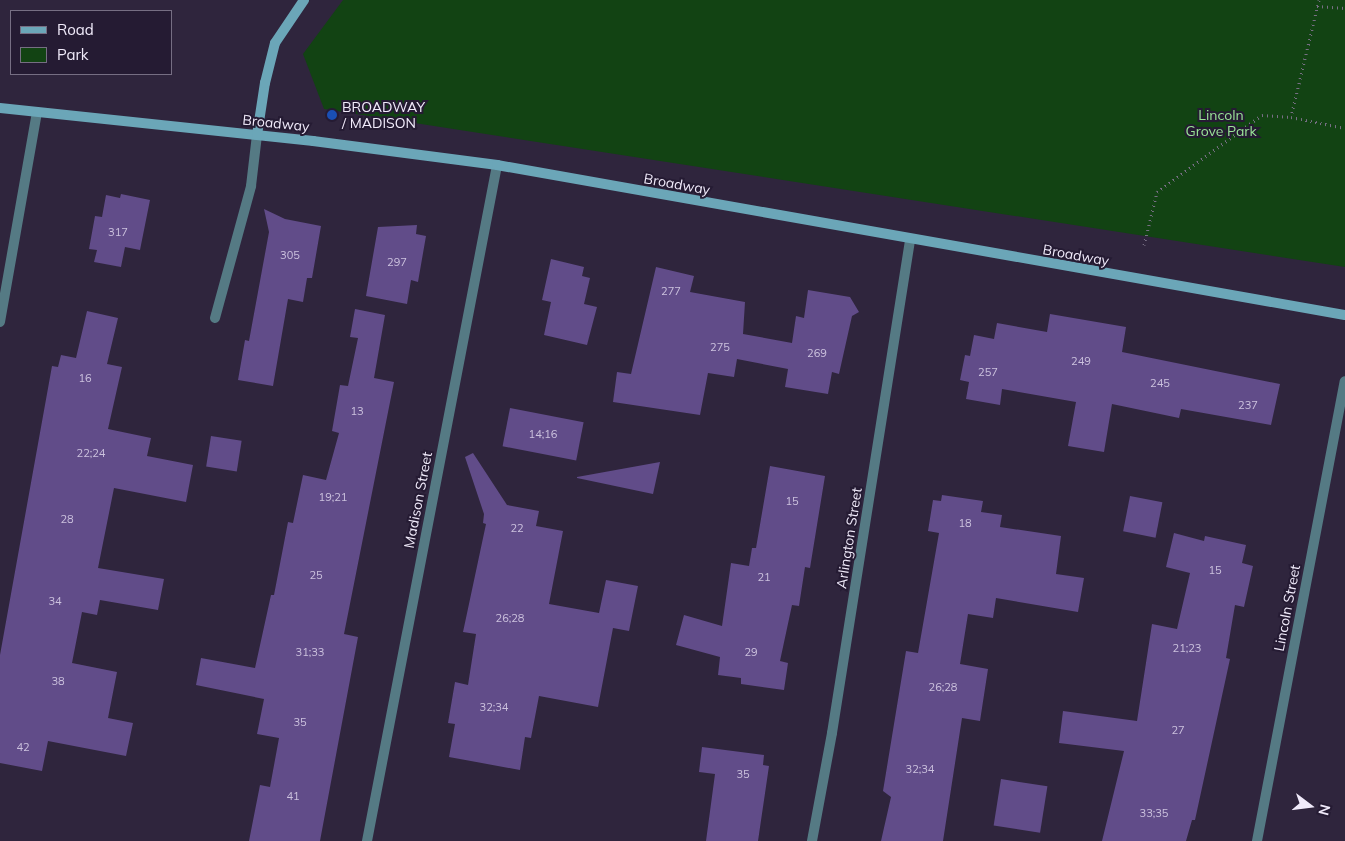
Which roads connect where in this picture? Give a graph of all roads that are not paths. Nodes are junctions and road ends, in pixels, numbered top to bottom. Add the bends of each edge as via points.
1 (304, 0) edge
2 (0, 108) edge
3 (37, 112) junction
4 (257, 135) junction
5 (497, 165) junction
6 (910, 240) junction
7 (1345, 315) edge
8 (215, 318) dead end
9 (0, 322) edge
10 (1345, 381) edge
11 (367, 841) edge
12 (812, 841) edge
13 (1257, 841) edge

1 - 4 main road via 275,43 264,83
2 - 3 main road, Broadway
3 - 4 main road, Broadway
3 - 9 street
4 - 5 main road, Broadway
4 - 8 street via 250,186
5 - 6 main road, Broadway
5 - 11 street, Madison Street
6 - 7 main road, Broadway
6 - 12 street, Arlington Street
10 - 13 street, Lincoln Street

